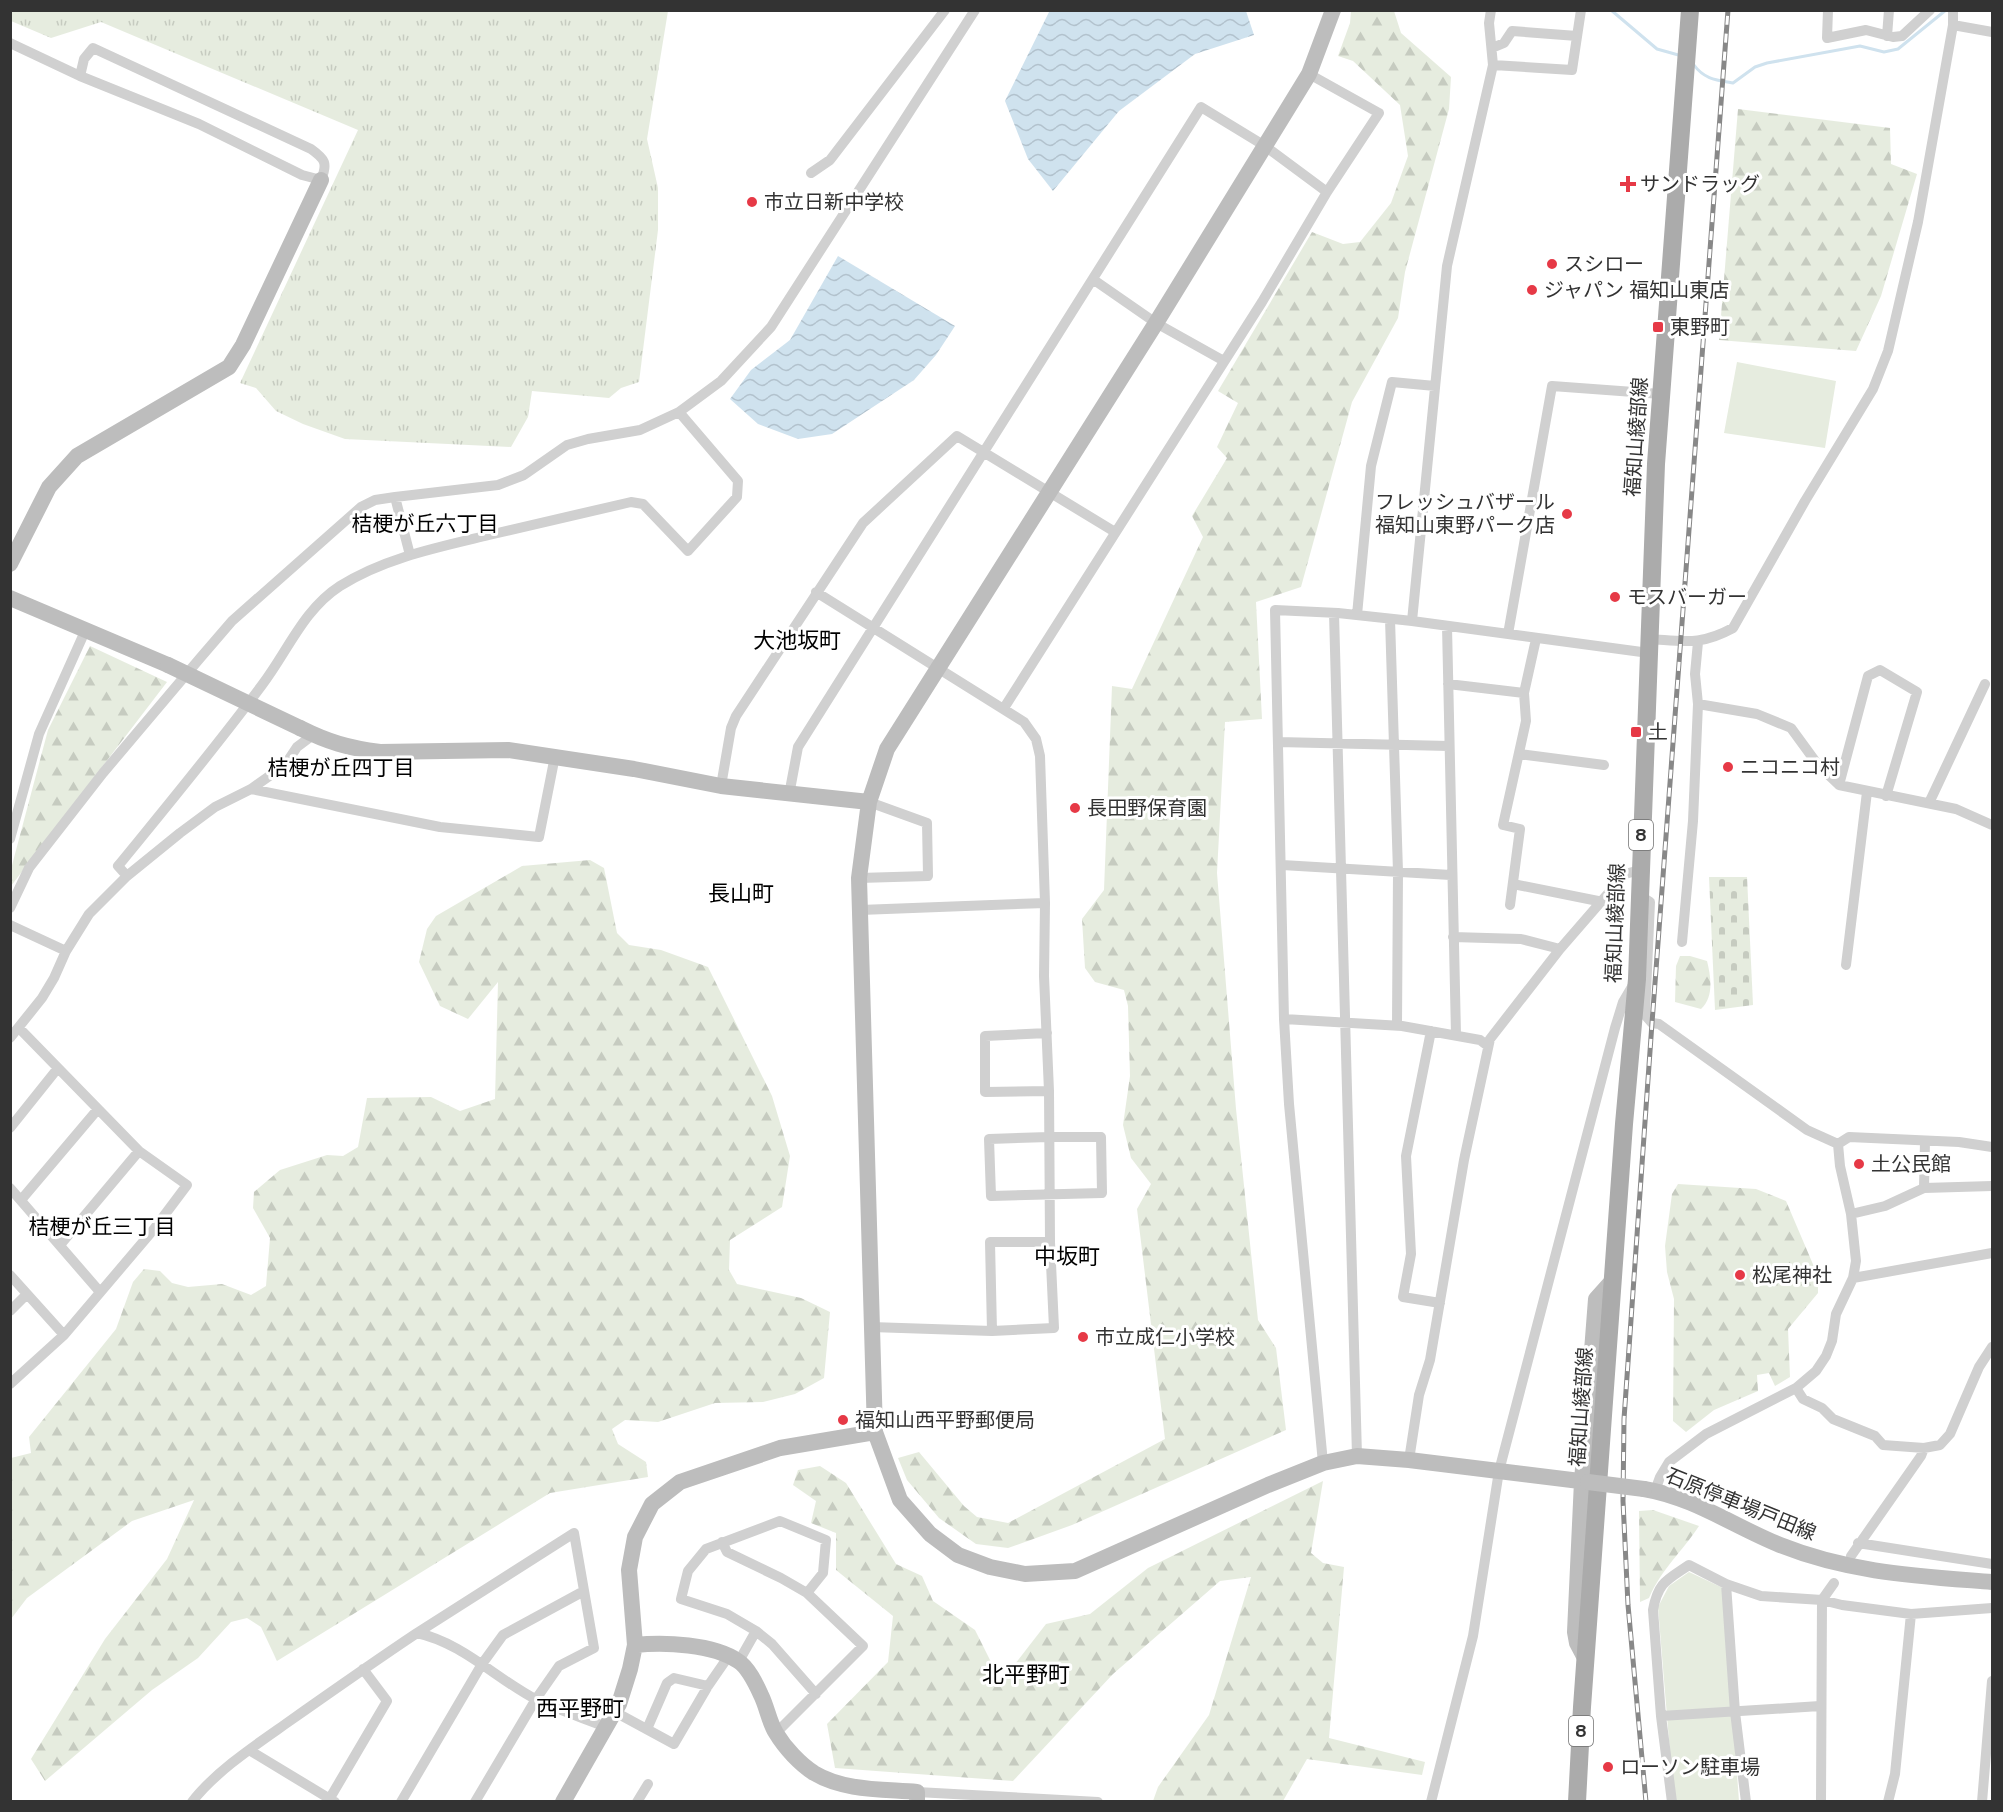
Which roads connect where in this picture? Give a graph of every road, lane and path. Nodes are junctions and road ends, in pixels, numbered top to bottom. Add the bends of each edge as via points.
1 (945, 10) edge
2 (975, 10) edge
3 (1333, 10) edge
4 (1491, 10) edge
5 (1581, 10) edge
6 (1690, 10) edge
7 (1828, 10) edge
8 (1889, 10) edge
9 (1930, 10) edge
10 (1953, 17) edge
11 (1992, 32) edge
12 (1577, 36) junction
13 (1887, 36) junction
14 (10, 43) edge
15 (1491, 48) junction
16 (1493, 65) junction
17 (1309, 74) junction
18 (80, 76) junction
19 (1265, 146) junction
20 (811, 173) dead end
21 (321, 180) junction
22 (1327, 192) junction
23 (1094, 280) junction
24 (1156, 323) junction
25 (1224, 362) junction
26 (1435, 386) junction
27 (1661, 394) junction
28 (679, 412) junction
29 (985, 452) junction
30 (1049, 493) junction
31 (394, 497) junction
32 (1115, 532) junction
33 (410, 555) junction
34 (10, 564) edge
35 (816, 592) junction
36 (10, 598) edge
37 (1334, 613) junction
38 (1357, 615) junction
39 (1390, 619) junction
40 (1412, 621) junction
41 (1448, 626) junction
42 (875, 627) junction
43 (86, 629) junction
44 (1508, 634) junction
45 (1536, 639) junction
46 (1698, 642) junction
47 (1649, 646) junction
48 (938, 669) junction
49 (1448, 684) junction
50 (1985, 684) dead end
51 (1524, 693) junction
52 (1698, 704) junction
53 (1004, 708) junction
54 (306, 731) junction
55 (1278, 742) junction
56 (1338, 744) junction
57 (1395, 746) junction
58 (1449, 746) junction
59 (1519, 753) junction
60 (555, 756) junction
61 (1604, 765) dead end
62 (1839, 785) junction
63 (721, 786) junction
64 (251, 789) junction
65 (1867, 792) junction
66 (789, 795) junction
67 (1886, 796) junction
68 (869, 802) junction
69 (1929, 803) junction
70 (1992, 825) edge
71 (10, 840) edge
72 (1282, 865) junction
73 (1340, 868) junction
74 (1640, 870) junction
75 (1398, 872) junction
76 (1451, 875) junction
77 (127, 876) junction
78 (860, 878) junction
79 (1513, 884) junction
80 (1639, 895) junction
81 (1603, 902) junction
82 (1044, 903) junction
83 (1510, 905) dead end
84 (10, 908) edge
85 (860, 910) junction
86 (10, 925) edge
87 (1453, 937) junction
88 (1682, 942) dead end
89 (1560, 949) junction
90 (66, 951) junction
91 (1846, 965) dead end
92 (1637, 978) junction
93 (1284, 1019) junction
94 (1345, 1022) junction
95 (1397, 1026) junction
96 (19, 1028) junction
97 (1431, 1031) junction
98 (1047, 1033) junction
99 (1456, 1035) junction
100 (10, 1038) edge
101 (1488, 1046) junction
102 (58, 1068) junction
103 (1049, 1090) junction
104 (98, 1109) junction
105 (10, 1128) edge
106 (1049, 1137) junction
107 (1925, 1141) junction
108 (1838, 1144) junction
109 (1992, 1147) edge
110 (139, 1151) junction
111 (1992, 1186) edge
112 (10, 1188) edge
113 (1924, 1188) junction
114 (1050, 1196) junction
115 (21, 1200) junction
116 (1851, 1214) junction
117 (1050, 1242) junction
118 (60, 1245) junction
119 (1992, 1254) edge
120 (10, 1275) edge
121 (1853, 1278) junction
122 (1613, 1280) junction
123 (100, 1292) junction
124 (27, 1294) junction
125 (1440, 1303) junction
126 (10, 1311) edge
127 (871, 1327) junction
128 (992, 1331) junction
129 (64, 1335) junction
130 (1992, 1347) edge
131 (10, 1383) edge
132 (1796, 1388) junction
133 (875, 1432) junction
134 (1924, 1448) junction
135 (1357, 1456) junction
136 (1408, 1460) junction
137 (1323, 1463) junction
138 (1499, 1471) junction
139 (1585, 1481) junction
140 (1649, 1490) junction
141 (722, 1542) junction
142 (1858, 1543) junction
143 (1851, 1556) dead end
144 (1992, 1564) edge
145 (1992, 1582) edge
146 (1834, 1583) dead end
147 (1726, 1584) junction
148 (584, 1591) junction
149 (807, 1593) junction
150 (1822, 1600) junction
151 (1992, 1608) edge
152 (1911, 1614) junction
153 (756, 1631) junction
154 (417, 1633) junction
155 (635, 1645) junction
156 (734, 1659) junction
157 (1586, 1660) junction
158 (482, 1664) junction
159 (363, 1669) junction
160 (1992, 1681) edge
161 (708, 1686) junction
162 (816, 1694) junction
163 (536, 1699) junction
164 (1820, 1706) junction
165 (615, 1712) junction
166 (1736, 1712) junction
167 (1661, 1716) junction
168 (606, 1727) junction
169 (646, 1729) junction
170 (776, 1733) junction
171 (249, 1750) junction
172 (648, 1784) dead end
173 (917, 1797) edge
174 (332, 1800) edge
175 (192, 1802) edge
176 (401, 1802) edge
177 (475, 1802) edge
178 (563, 1802) edge
179 (636, 1802) edge
180 (1098, 1802) edge
181 (1431, 1802) edge
182 (1577, 1802) edge
183 (1672, 1802) edge
184 (1746, 1802) edge
185 (1821, 1802) edge
186 (1888, 1802) edge
187 (1982, 1802) edge

1 - 20 street via 830,160
2 - 28 street via 771,327 721,381
3 - 17 street, 石原停車場戸田線
4 - 15 street
5 - 12 street
6 - 27 main road, 福知山綾部線 / 8
7 - 13 street via 1827,38 1866,30
8 - 13 street
9 - 13 street via 1902,36
10 - 11 street
10 - 46 street via 1908,267 1888,351 1873,389 1733,628
12 - 15 street via 1512,31 1504,43
12 - 16 street via 1572,70
14 - 18 street
15 - 16 street
16 - 26 street via 1447,266
17 - 19 street, 石原停車場戸田線
17 - 22 street via 1379,113
18 - 21 street via 199,124 302,175
18 - 21 street via 84,59 93,48 311,149 322,157 326,169
19 - 22 street
19 - 23 street via 1201,107
19 - 24 street, 石原停車場戸田線
21 - 34 street via 230,367 78,456 49,487
22 - 25 street
23 - 24 street
23 - 29 street
24 - 25 street
24 - 30 street, 石原停車場戸田線
25 - 32 street
26 - 38 street via 1392,382 1371,466
26 - 40 street
27 - 44 street via 1552,386
27 - 47 main road, 福知山綾部線 / 8
28 - 31 street via 640,430 567,445 524,475 498,485
28 - 33 street via 738,481 737,497 688,551 643,504 631,502
29 - 30 street
29 - 35 street via 957,436 862,523
29 - 42 street
30 - 32 street
30 - 48 street, 石原停車場戸田線
31 - 33 street
31 - 84 street via 361,507 232,621 103,773 29,868
32 - 53 street
33 - 77 street via 360,575 318,603 223,738 118,866
35 - 42 street
35 - 63 street via 736,716
36 - 43 street
37 - 38 street
37 - 55 street via 1275,610
37 - 56 street
38 - 39 street
39 - 40 street
39 - 57 street
40 - 41 street
41 - 44 street
41 - 49 street
42 - 48 street
42 - 66 street via 798,747
43 - 54 street, bridge
43 - 71 street via 39,734
44 - 45 street
45 - 47 street
45 - 51 street
46 - 47 street
46 - 52 street
47 - 74 main road, 福知山綾部線 / 8
48 - 53 street
48 - 68 street, 石原停車場戸田線 via 887,749
49 - 51 street
49 - 58 street
50 - 69 street
51 - 59 street via 1526,721
52 - 62 street via 1757,714 1791,728 1818,765
52 - 88 street
53 - 82 street via 1024,722 1036,739 1040,756
54 - 60 street via 343,747 380,752 508,750
54 - 64 street via 285,765
55 - 56 street
55 - 72 street
56 - 57 street
56 - 73 street
57 - 58 street
57 - 75 street
58 - 76 street
59 - 61 street
59 - 79 street via 1503,825 1520,829
60 - 63 street
60 - 64 street via 539,837 440,827
62 - 65 street
62 - 67 street via 1868,676 1880,670 1917,692
63 - 66 street
64 - 77 street via 214,807
65 - 67 street
65 - 91 street
66 - 68 street
67 - 69 street
68 - 78 street, 石原停車場戸田線
68 - 78 street via 927,823 928,876
69 - 70 street via 1956,809
72 - 73 street
72 - 93 street
73 - 75 street
73 - 94 street
74 - 80 main road, 福知山綾部線 / 8
74 - 81 street via 1625,874
75 - 76 street
75 - 95 street
76 - 87 street
77 - 90 street via 89,914
78 - 85 street, 石原停車場戸田線
79 - 81 street
79 - 83 street
80 - 92 main road, 福知山綾部線 / 8
80 - 108 street via 1650,902 1646,1015 1652,1023 1659,1024 1807,1130
81 - 89 street
82 - 85 street
82 - 98 street
85 - 127 street, 石原停車場戸田線
86 - 90 street
87 - 89 street via 1521,939
87 - 99 street
89 - 101 street
90 - 96 street via 54,978
92 - 122 main road, 福知山綾部線 / 8
92 - 138 street via 1623,1002 1615,1028
93 - 94 street
93 - 137 street
94 - 95 street
94 - 135 street
95 - 97 street
96 - 100 street
96 - 102 street
97 - 99 street
97 - 125 street via 1406,1156 1411,1254 1403,1297
98 - 103 street
98 - 103 street via 985,1036 985,1092
99 - 101 street via 1480,1040
101 - 125 street
102 - 104 street
102 - 105 street
103 - 106 street
104 - 110 street
104 - 115 street
106 - 114 street
106 - 114 street via 1101,1137 1102,1193
106 - 114 street via 989,1139 991,1196
107 - 108 street via 1849,1137
107 - 109 street
107 - 113 street
108 - 116 street
110 - 118 street
110 - 123 street via 187,1185
111 - 113 street
112 - 115 street
113 - 116 street via 1885,1206
114 - 117 street
115 - 118 street
116 - 121 street via 1856,1261
117 - 128 street via 1054,1328
117 - 128 street via 990,1242
118 - 123 street
119 - 121 street
120 - 124 street
121 - 132 street via 1836,1314 1826,1356
122 - 139 street via 1596,1299
122 - 157 main road, 福知山綾部線 / 8
123 - 129 street
124 - 126 street
124 - 129 street
125 - 136 street
127 - 128 street
127 - 133 street, 石原停車場戸田線
129 - 131 street
130 - 134 street via 1979,1367 1950,1434 1940,1445
132 - 134 street via 1803,1399 1822,1408 1833,1419 1875,1436 1883,1445
132 - 140 street via 1706,1434 1669,1462
133 - 137 street, 石原停車場戸田線 via 900,1500 930,1534 958,1555 1025,1574 1075,1571
133 - 155 street via 758,1455 680,1482 652,1504 634,1537 629,1570
134 - 142 street
135 - 136 street, 石原停車場戸田線
135 - 137 street, 石原停車場戸田線
136 - 138 street, 石原停車場戸田線
138 - 139 street, 石原停車場戸田線
138 - 181 street via 1473,1636
139 - 140 street, 石原停車場戸田線, bridge
139 - 157 street via 1575,1632
140 - 145 street, 石原停車場戸田線 via 1682,1500 1779,1545 1848,1567
141 - 149 street via 726,1552
141 - 149 street via 780,1521 826,1540 823,1574
141 - 153 street via 706,1549 688,1571 681,1599 727,1614
142 - 143 street
142 - 144 street
146 - 150 street
147 - 150 street via 1761,1596
147 - 166 street
147 - 167 street via 1689,1565 1661,1584 1655,1596
148 - 154 street via 574,1533
148 - 158 street via 503,1635
148 - 163 street via 594,1648 559,1666
149 - 162 street via 863,1646
150 - 152 street
150 - 164 street
151 - 152 street
152 - 186 street via 1895,1774
153 - 156 street
153 - 162 street
154 - 158 street via 435,1637
154 - 159 street
155 - 156 street via 686,1644
155 - 165 street
156 - 161 street
156 - 170 street via 762,1695
157 - 182 main road, 福知山綾部線 / 8
158 - 163 street
158 - 176 street
159 - 171 street
159 - 174 street via 387,1701
160 - 187 street
161 - 169 street via 674,1678 667,1683
161 - 169 street via 674,1744
162 - 170 street
163 - 168 street
163 - 177 street
164 - 166 street
164 - 185 street
165 - 168 street
165 - 169 street
166 - 167 street
166 - 184 street
167 - 183 street
168 - 178 street
170 - 173 street via 794,1756 835,1782
171 - 174 street
171 - 175 street
172 - 179 street
173 - 180 street

